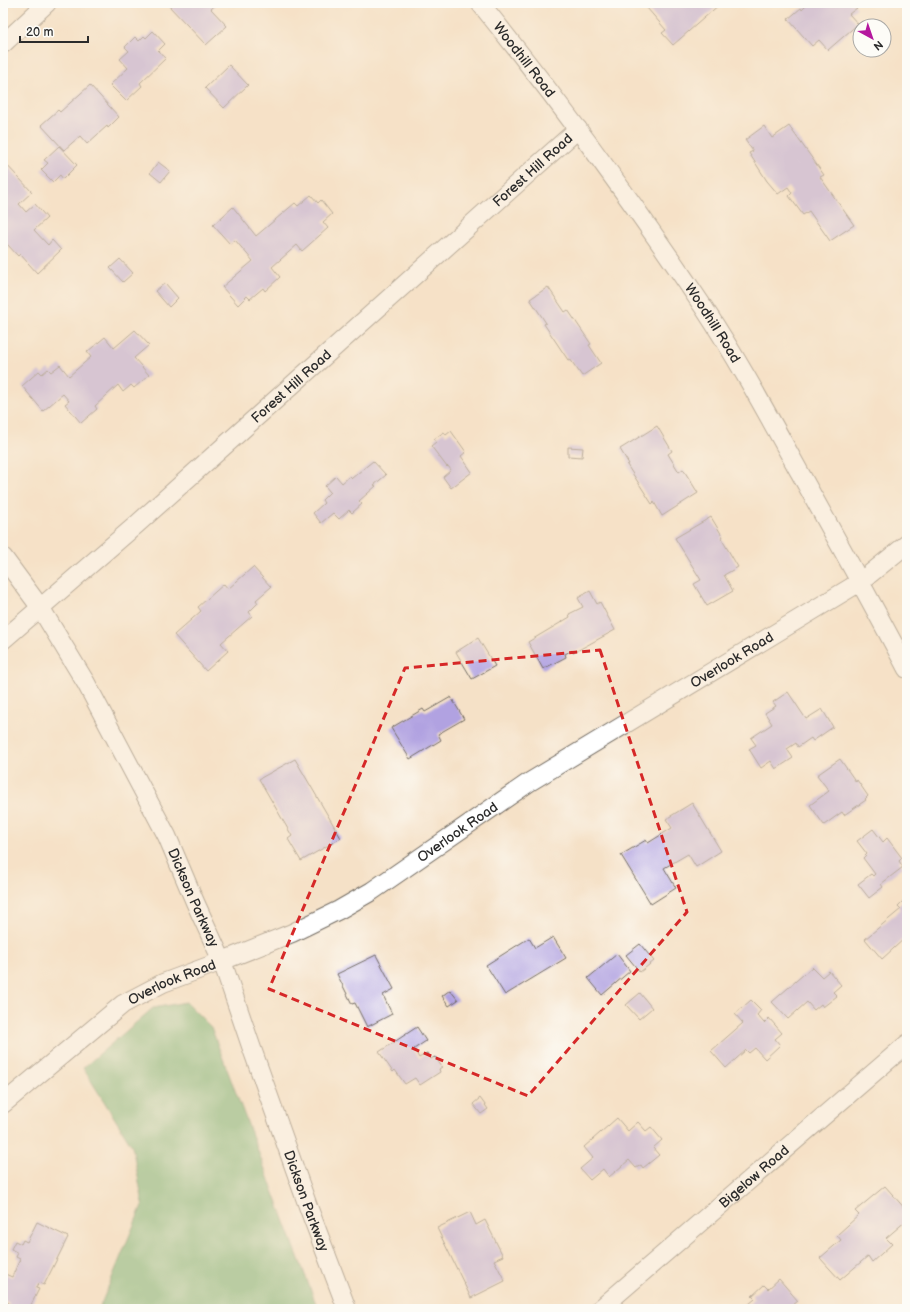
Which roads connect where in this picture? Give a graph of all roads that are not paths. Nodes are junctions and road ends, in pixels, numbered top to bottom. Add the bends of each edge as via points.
1 (47, 3) edge
2 (480, 3) edge
3 (3, 44) edge
4 (578, 129) junction
5 (907, 544) edge
6 (3, 557) edge
7 (860, 582) junction
8 (40, 607) junction
9 (3, 640) edge
10 (907, 669) edge
11 (222, 961) junction
12 (907, 1044) edge
13 (3, 1104) edge
14 (347, 1309) edge
15 (600, 1309) edge

1 - 3 street
2 - 4 street, Woodhill Road
4 - 7 street, Woodhill Road via 704,309 755,391
4 - 8 street, Forest Hill Road via 142,520
5 - 7 street, Overlook Road
6 - 8 street, Dickson Parkway
7 - 10 street, Woodhill Road
7 - 11 street, Overlook Road via 528,783 372,891 292,933
8 - 9 street, Forest Hill Road
8 - 11 street, Dickson Parkway via 86,683 167,836
11 - 13 street, Overlook Road via 163,984 124,1004
11 - 14 street, Dickson Parkway
12 - 15 street, Bigelow Road

